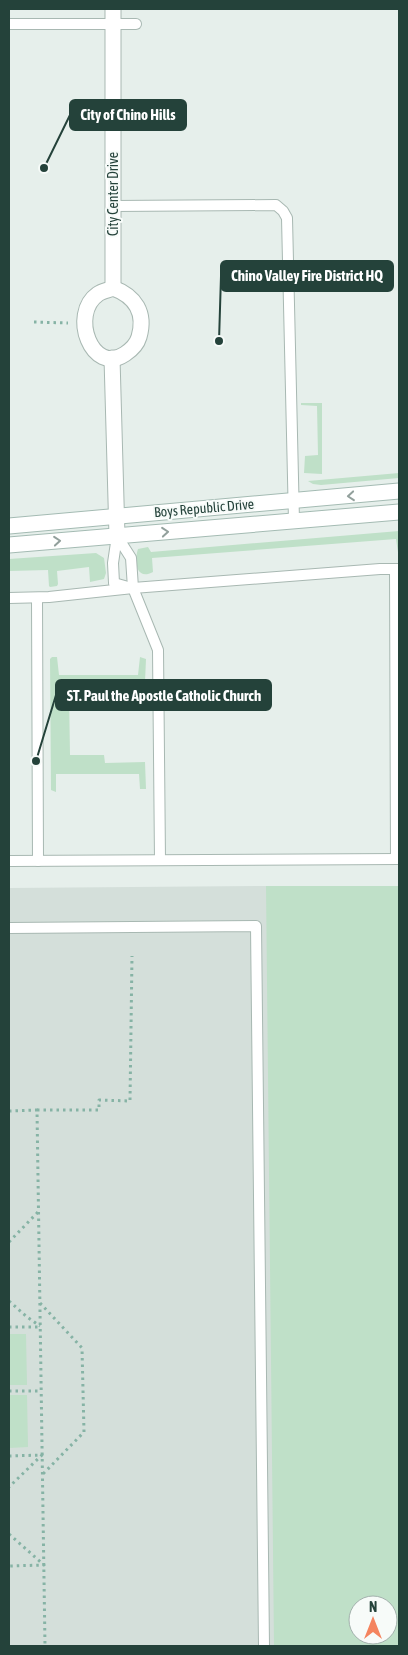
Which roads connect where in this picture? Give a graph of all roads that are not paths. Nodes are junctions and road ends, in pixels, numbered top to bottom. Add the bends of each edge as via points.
1 (113, 16) edge
2 (9, 24) edge
3 (136, 24) dead end
4 (113, 206) junction
5 (113, 288) junction
6 (112, 358) junction
7 (399, 491) edge
8 (293, 501) junction
9 (399, 512) edge
10 (116, 516) junction
11 (294, 522) junction
12 (9, 526) edge
13 (116, 536) junction
14 (9, 545) edge
15 (397, 569) edge
16 (133, 588) junction
17 (9, 598) edge
18 (37, 598) junction
19 (398, 859) edge
20 (160, 860) junction
21 (9, 861) edge
22 (38, 861) junction
23 (9, 928) edge
24 (264, 1646) edge

1 - 2 lane
1 - 3 lane
1 - 4 main road, City Center Drive
4 - 5 main road, City Center Drive
4 - 8 lane via 276,206 284,211 287,218
5 - 6 main road via 99,293 85,314 87,340 95,351 105,358
5 - 6 main road via 125,292 134,301 140,313 141,326 139,339 132,350
6 - 10 main road
7 -> 8 main road, Boys Republic Drive
8 - 10 main road, Boys Republic Drive
8 - 11 lane
9 - 11 main road, Boys Republic Drive
10 - 12 main road, Boys Republic Drive
10 - 13 main road
13 -> 11 main road, Boys Republic Drive
14 -> 13 main road, Boys Republic Drive
13 - 16 lane via 131,558
13 - 16 lane via 114,582
15 - 16 lane
15 - 19 lane
16 - 18 lane
16 - 20 lane via 158,650
17 - 18 lane
18 - 22 lane
19 - 20 lane
20 - 22 lane
21 - 22 lane
23 - 24 lane via 256,926

